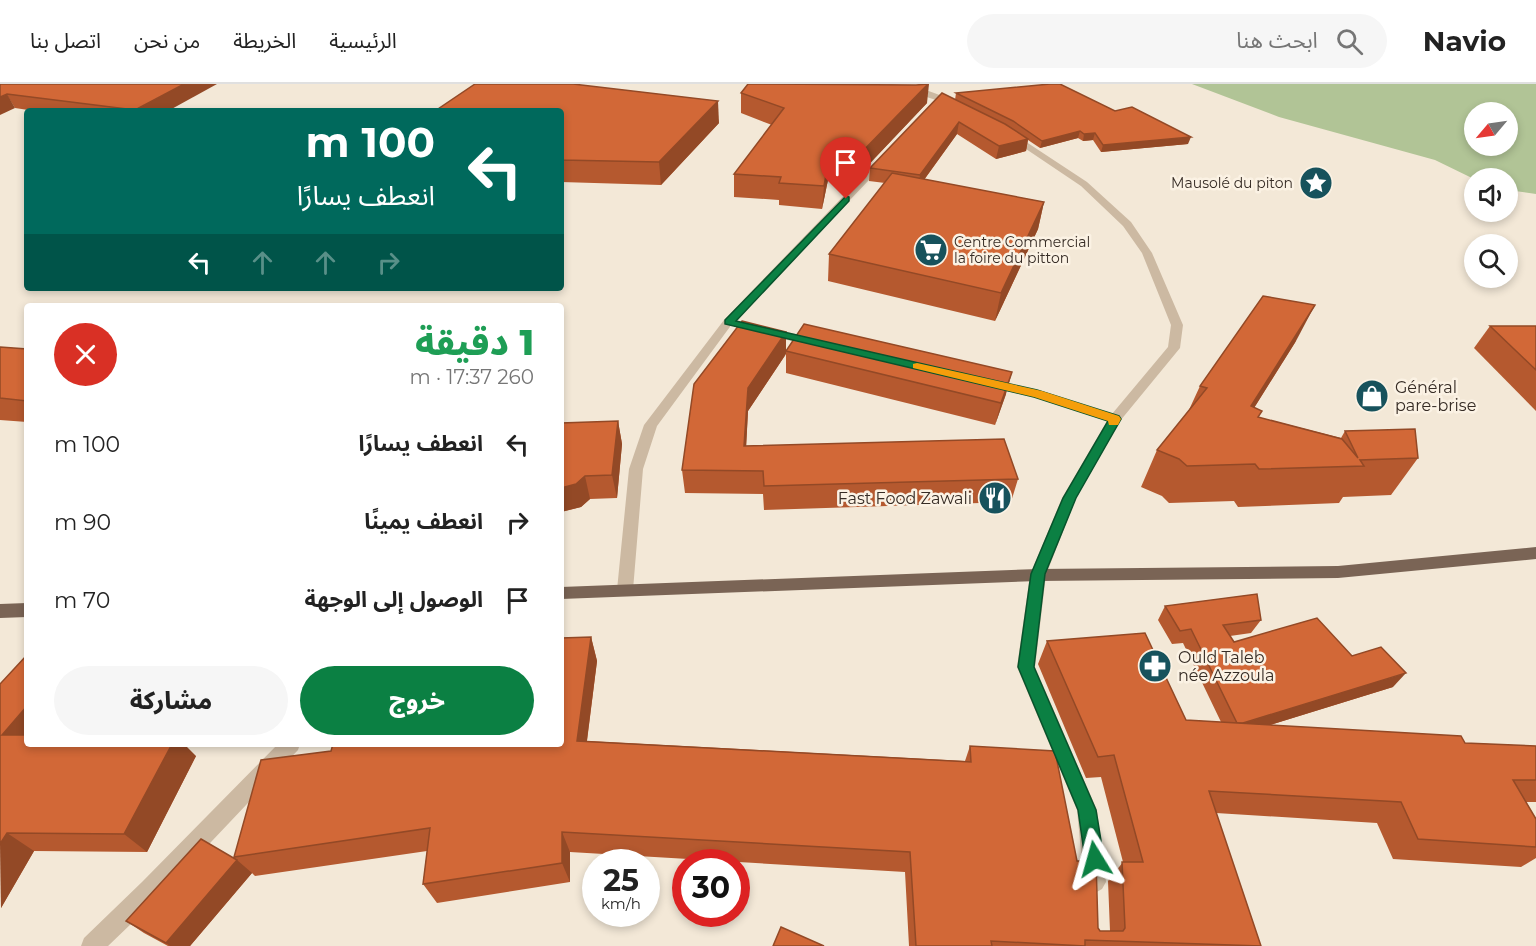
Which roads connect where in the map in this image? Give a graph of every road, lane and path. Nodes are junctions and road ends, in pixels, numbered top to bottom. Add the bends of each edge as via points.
1 (890, 84) edge
2 (968, 113) edge
3 (997, 128) edge
4 (890, 152) edge
5 (740, 325) junction
6 (831, 346) edge
7 (980, 381) edge
8 (1115, 419) junction
9 (1536, 553) edge
10 (1038, 574) junction
11 (626, 590) junction
12 (564, 593) edge
13 (24, 610) edge
14 (0, 611) edge
15 (288, 747) edge
16 (1096, 903) edge
17 (92, 946) edge

1 - 2 street
3 - 8 street via 1084,184 1127,224 1147,253 1177,325 1174,348
4 - 5 street
5 - 6 street
5 - 11 street via 651,424 636,469
7 - 8 street
8 - 10 street via 1069,498
9 - 10 main road via 1338,572
10 - 11 main road
10 - 16 street via 1026,667 1087,810 1095,859
11 - 12 main road
13 - 14 main road
15 - 17 street

